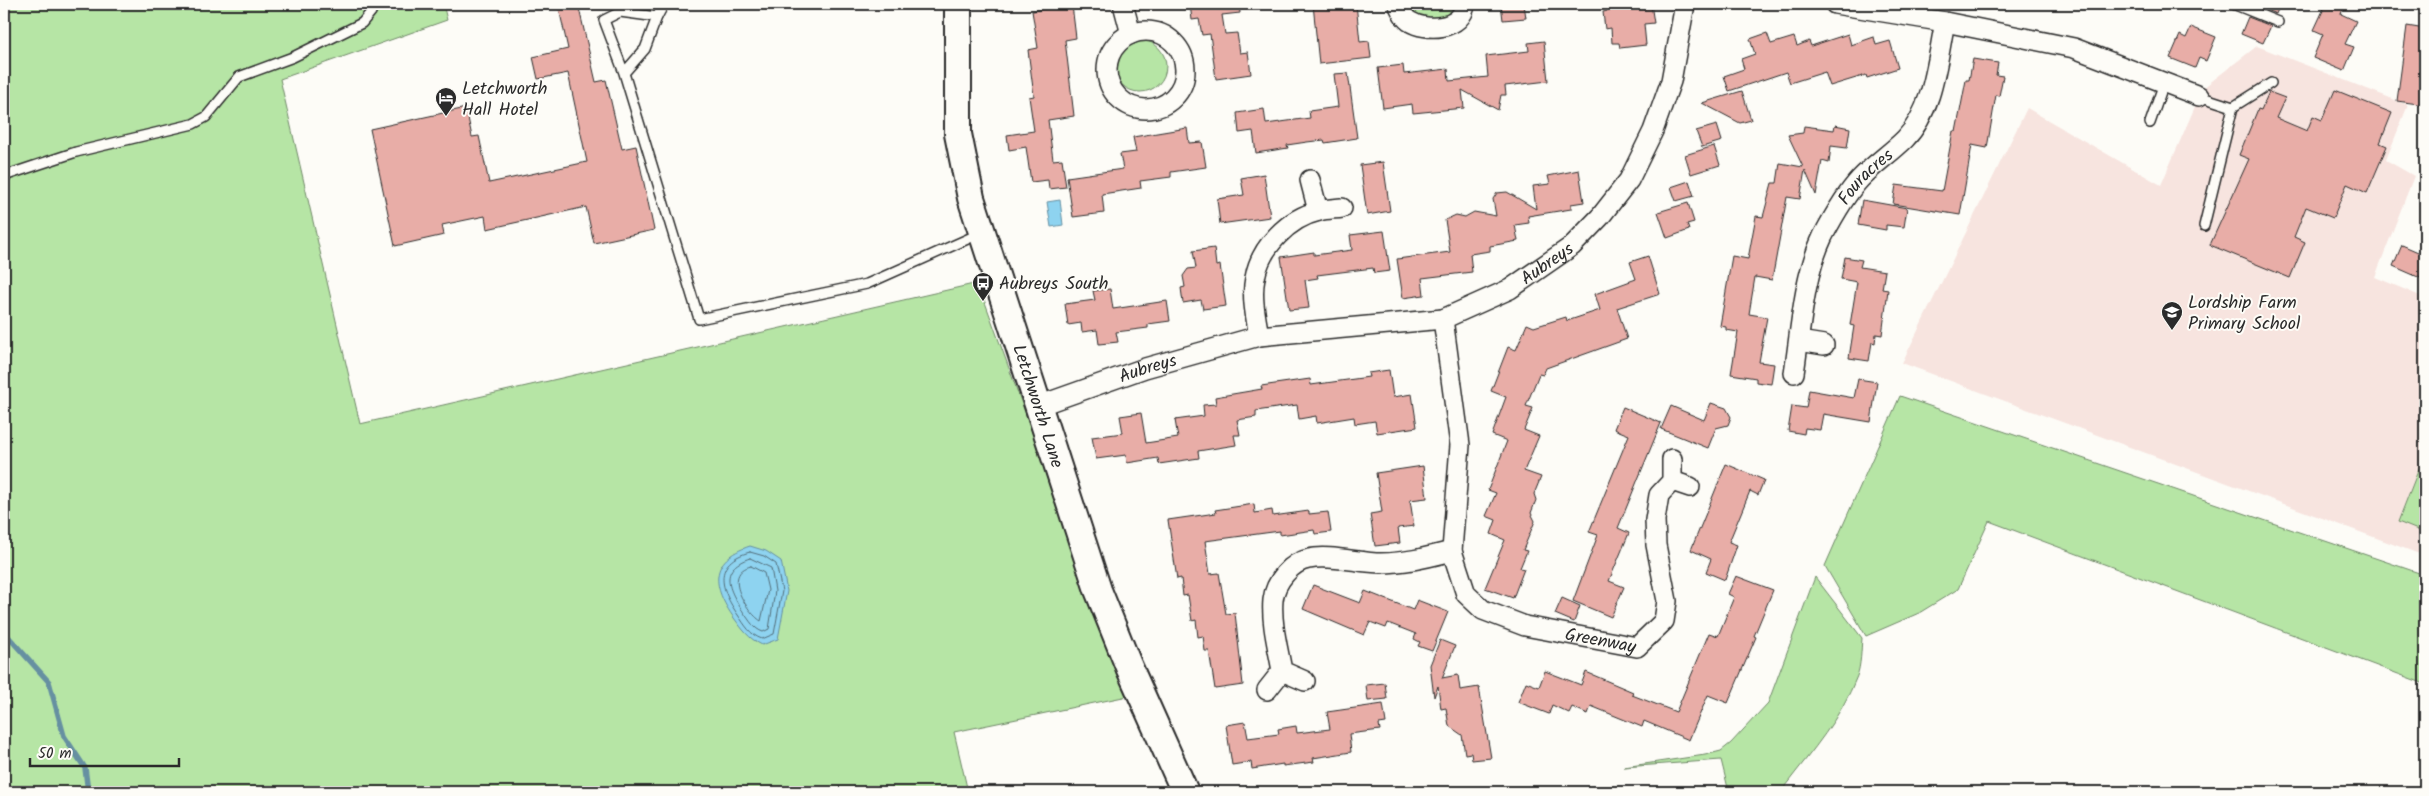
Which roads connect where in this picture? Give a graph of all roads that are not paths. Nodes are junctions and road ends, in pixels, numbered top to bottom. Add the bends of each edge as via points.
1 (374, 4) edge
2 (664, 4) edge
3 (958, 4) edge
4 (1122, 4) edge
5 (1398, 4) edge
6 (1465, 4) edge
7 (1685, 4) edge
8 (1835, 4) edge
9 (2233, 4) edge
10 (658, 17) junction
11 (1945, 22) junction
12 (2278, 22) dead end
13 (1131, 34) junction
14 (624, 74) junction
15 (2164, 83) junction
16 (2271, 83) dead end
17 (2199, 96) joint
18 (2233, 107) junction
19 (2150, 123) dead end
20 (4, 176) edge
21 (1310, 180) dead end
22 (1342, 208) dead end
23 (1318, 211) junction
24 (2204, 226) dead end
25 (982, 233) junction
26 (1443, 319) junction
27 (1259, 336) junction
28 (1799, 341) junction
29 (1824, 345) dead end
30 (1794, 373) dead end
31 (1038, 406) junction
32 (1672, 459) dead end
33 (1672, 480) junction
34 (1690, 487) dead end
35 (1452, 551) junction
36 (1282, 671) junction
37 (1305, 681) dead end
38 (1267, 690) dead end
39 (1185, 792) edge

1 - 20 lane via 362,23 343,34 239,77 206,117 193,124 76,152
2 - 10 lane
3 - 25 street, Letchworth Lane via 958,134
4 - 13 street
5 - 6 street via 1410,21 1434,29 1448,25 1460,16
7 - 26 street, Aubreys via 1672,81 1629,180 1572,246 1510,290
8 - 11 street
9 - 12 lane
10 - 14 lane via 645,49
10 - 14 lane via 620,12 604,20
11 - 15 street via 2074,48
11 - 28 street, Fouracres via 1929,96 1920,117 1906,138 1859,180 1823,237 1812,265
13 - 13 street via 1154,32 1172,40 1183,56 1185,74 1179,91 1169,102 1155,108 1137,108 1116,95 1109,82 1107,64 1116,44
14 - 25 lane via 699,319 867,284
15 - 17 street
15 - 19 lane
16 - 18 lane
17 - 18 lane
18 - 24 lane
21 - 23 street
22 - 23 street
23 - 27 street via 1284,230 1272,241 1260,261 1254,278
25 - 31 street, Letchworth Lane
26 - 27 street, Aubreys
26 - 35 street, Greenway via 1460,445
27 - 31 street, Aubreys via 1145,368
28 - 29 street
28 - 30 street, Fouracres
31 - 39 street, Letchworth Lane via 1098,590
32 - 33 street
33 - 34 street
33 - 35 street, Greenway via 1659,495 1655,520 1656,545 1667,601 1664,621 1637,647 1525,626 1483,610 1466,594
35 - 36 street via 1414,561 1380,563 1308,559 1292,568 1279,581 1273,599 1274,628
36 - 37 street
36 - 38 street

